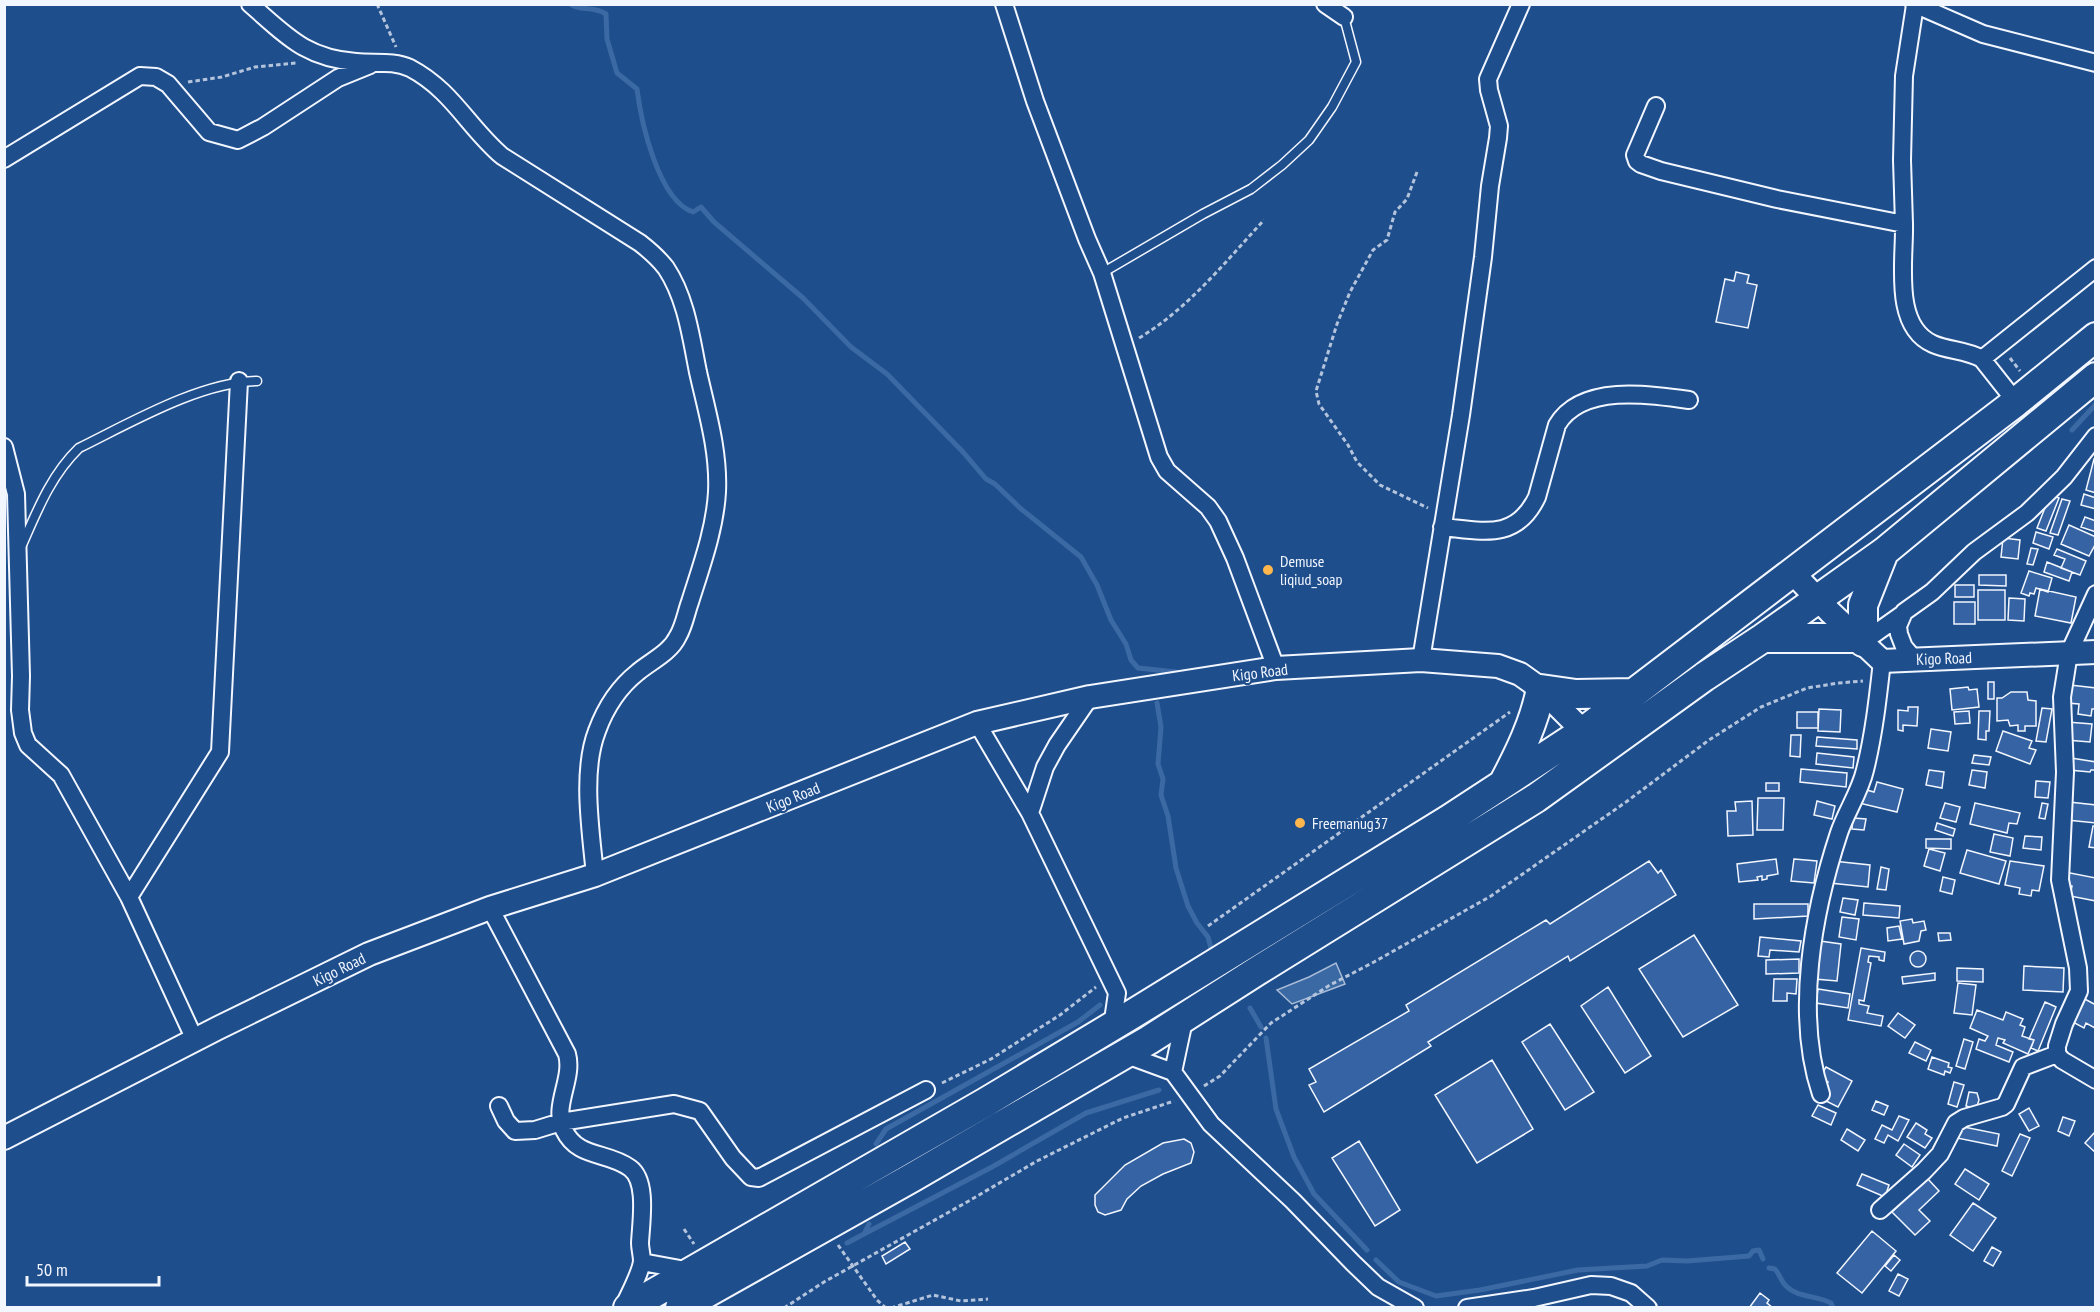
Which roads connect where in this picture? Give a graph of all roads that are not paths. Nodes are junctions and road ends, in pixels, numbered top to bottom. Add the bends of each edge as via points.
1 (250, 4) edge
2 (1004, 4) edge
3 (1325, 4) edge
4 (1521, 4) edge
5 (1915, 5) edge
6 (1344, 17) joint
7 (2096, 63) edge
8 (374, 64) junction
9 (1656, 106) dead end
10 (4, 159) edge
11 (1904, 224) junction
12 (2096, 268) edge
13 (1102, 273) junction
14 (2096, 337) edge
15 (1982, 359) junction
16 (2096, 377) edge
17 (239, 381) junction
18 (256, 381) dead end
19 (1689, 400) dead end
20 (2016, 402) junction
21 (2096, 436) edge
22 (4, 447) edge
23 (1443, 521) junction
24 (1884, 552) junction
25 (10, 556) edge
26 (1792, 572) junction
27 (2096, 594) edge
28 (1818, 599) junction
29 (1904, 612) junction
30 (1763, 638) junction
31 (2096, 652) edge
32 (2069, 653) junction
33 (1870, 656) junction
34 (1421, 660) junction
35 (1915, 660) junction
36 (1276, 669) junction
37 (1541, 689) junction
38 (1633, 693) junction
39 (1090, 697) junction
40 (977, 723) junction
41 (1593, 741) junction
42 (1504, 783) junction
43 (1030, 813) junction
44 (595, 875) junction
45 (129, 897) junction
46 (490, 908) junction
47 (1117, 993) junction
48 (1147, 1005) junction
49 (1185, 1016) junction
50 (1112, 1027) junction
51 (195, 1040) junction
52 (1124, 1054) junction
53 (2057, 1054) junction
54 (1173, 1072) junction
55 (2096, 1080) edge
56 (926, 1090) road end
57 (1821, 1094) dead end
58 (499, 1106) dead end
59 (561, 1122) junction
60 (4, 1138) edge
61 (1880, 1210) dead end
62 (693, 1258) junction
63 (642, 1262) junction
64 (623, 1308) edge
65 (628, 1308) edge
66 (680, 1308) edge
67 (1415, 1308) edge
68 (1467, 1308) edge
69 (1647, 1308) edge

1 - 8 street via 297,45 324,57
2 - 13 street via 1035,101
3 - 6 street
4 - 23 street via 1488,79 1498,138
5 - 7 street via 1983,34
5 - 11 street via 1904,76
6 - 13 lane via 1356,62 1309,140 1251,189
8 - 10 street via 338,78 238,140 209,132 168,84 156,77 140,76
8 - 44 street via 393,63 423,76 450,98 502,156 652,253 666,269 685,311 716,449 714,514 679,635 619,691 597,731 588,795
9 - 11 street via 1635,155 1641,164 1777,199
11 - 15 street via 1903,273 1912,327 1931,344
12 - 15 street
13 - 36 street via 1159,457 1167,471 1218,521
14 - 20 highway
15 - 20 street
16 - 24 highway
17 - 18 lane
17 - 25 lane via 184,398 79,448 47,490
17 - 45 street via 220,752
19 - 23 street via 1648,394 1618,395 1574,407 1557,425 1537,497 1518,523 1490,531
20 - 26 highway
21 - 29 street via 2064,477 2027,513
22 - 25 street via 16,494
23 - 34 street
24 - 28 highway
24 - 33 highway via 1863,605
25 - 45 street via 23,733 28,745 61,775
26 - 28 street
26 - 38 highway
27 - 32 street
28 - 30 highway
28 - 33 street
29 - 33 street
29 - 35 street via 1899,634
30 - 33 highway
30 - 41 highway
31 - 32 street, Kigo Road
32 - 35 street, Kigo Road
32 - 53 street via 2062,697 2065,772 2060,880 2079,991 2064,1024
33 - 35 street, Kigo Road
33 - 57 street via 1871,743 1865,772 1840,831 1814,934 1808,1032
34 - 36 street, Kigo Road
34 - 37 street, Kigo Road via 1498,666 1520,674
36 - 39 street, Kigo Road
37 - 38 highway via 1576,694
37 - 41 street, Kigo Road
37 - 42 highway via 1524,744
38 - 41 highway
39 - 40 street, Kigo Road
39 - 43 street via 1045,767
40 - 43 street
40 - 44 street, Kigo Road
41 - 42 highway
41 - 49 highway via 1536,798
42 - 48 highway
43 - 47 street
44 - 46 street, Kigo Road
45 - 51 street
46 - 51 street, Kigo Road via 369,954
46 - 59 street via 567,1054
47 - 48 street
47 - 50 street
48 - 50 highway
49 - 52 highway
49 - 54 street
50 - 62 highway via 986,1102
51 - 60 street, Kigo Road
52 - 54 street
52 - 66 highway
53 - 55 street
53 - 61 street via 2023,1067 2002,1107 1956,1123 1940,1154
54 - 67 street via 1211,1124 1378,1287
56 - 59 street via 759,1178 751,1177 733,1158 700,1111 674,1104
58 - 59 street via 515,1131
59 - 63 street via 575,1147 621,1163 636,1175 641,1192
62 - 63 street
62 - 65 highway
63 - 64 street
68 - 69 street via 1591,1285 1631,1293

